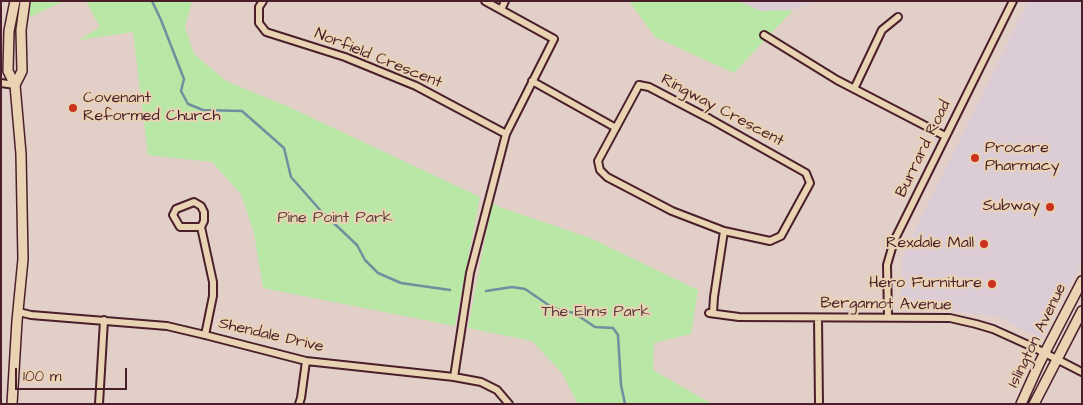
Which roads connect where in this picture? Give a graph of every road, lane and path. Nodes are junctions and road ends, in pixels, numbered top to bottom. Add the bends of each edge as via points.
1 (15, 1) edge
2 (25, 1) edge
3 (262, 1) edge
4 (485, 1) edge
5 (505, 1) edge
6 (1013, 1) edge
7 (501, 10) junction
8 (898, 17) dead end
9 (764, 35) dead end
10 (532, 81) junction
11 (1, 83) edge
12 (14, 85) junction
13 (854, 90) junction
14 (616, 128) junction
15 (506, 134) junction
16 (945, 136) junction
17 (201, 228) junction
18 (724, 230) junction
19 (1082, 281) edge
20 (1082, 311) edge
21 (19, 312) junction
22 (888, 317) junction
23 (818, 318) junction
24 (104, 320) junction
25 (205, 334) junction
26 (1044, 353) junction
27 (1056, 359) junction
28 (306, 361) junction
29 (1082, 372) edge
30 (454, 377) junction
31 (12, 404) edge
32 (99, 404) edge
33 (299, 404) edge
34 (509, 404) edge
35 (819, 404) edge
36 (1021, 404) edge
37 (1034, 404) edge

1 - 12 main road via 9,30 8,71
2 - 12 main road via 21,30 22,71
3 - 15 street, Norfield Crescent via 259,23 266,32 346,57 416,86
4 - 7 street
5 - 7 street
6 - 16 street, Burrard Road
7 - 10 street via 554,39
8 - 13 street via 882,30
9 - 13 street
10 - 14 street
10 - 15 street
11 - 12 street
12 - 21 main road via 22,183 23,259
13 - 16 street
14 - 18 street, Ringway Crescent via 598,162 607,177 672,211
14 - 18 street, Ringway Crescent via 639,85 649,87 806,173 810,183 780,236 770,242
15 - 30 street via 470,273
16 - 22 street, Burrard Road via 894,241 888,265
17 - 17 street via 204,212 194,202 176,209 172,215 180,227
17 - 25 street via 214,296
18 - 23 street, Bergamot Avenue via 711,313 738,317
19 - 26 main road, Islington Avenue
20 - 27 main road, Islington Avenue
21 - 24 street, Shendale Drive
21 - 31 main road
22 - 23 street, Bergamot Avenue
22 - 26 street, Bergamot Avenue via 950,318 976,324
23 - 35 street
24 - 25 street, Shendale Drive via 166,326
24 - 32 street
25 - 28 street, Shendale Drive
26 - 27 street, Bergamot Avenue
26 - 36 main road, Islington Avenue
27 - 29 street, Bergamot Avenue
27 - 37 main road, Islington Avenue
28 - 30 street, Shendale Drive
28 - 33 street
30 - 34 street, Shendale Drive via 481,382 497,390

